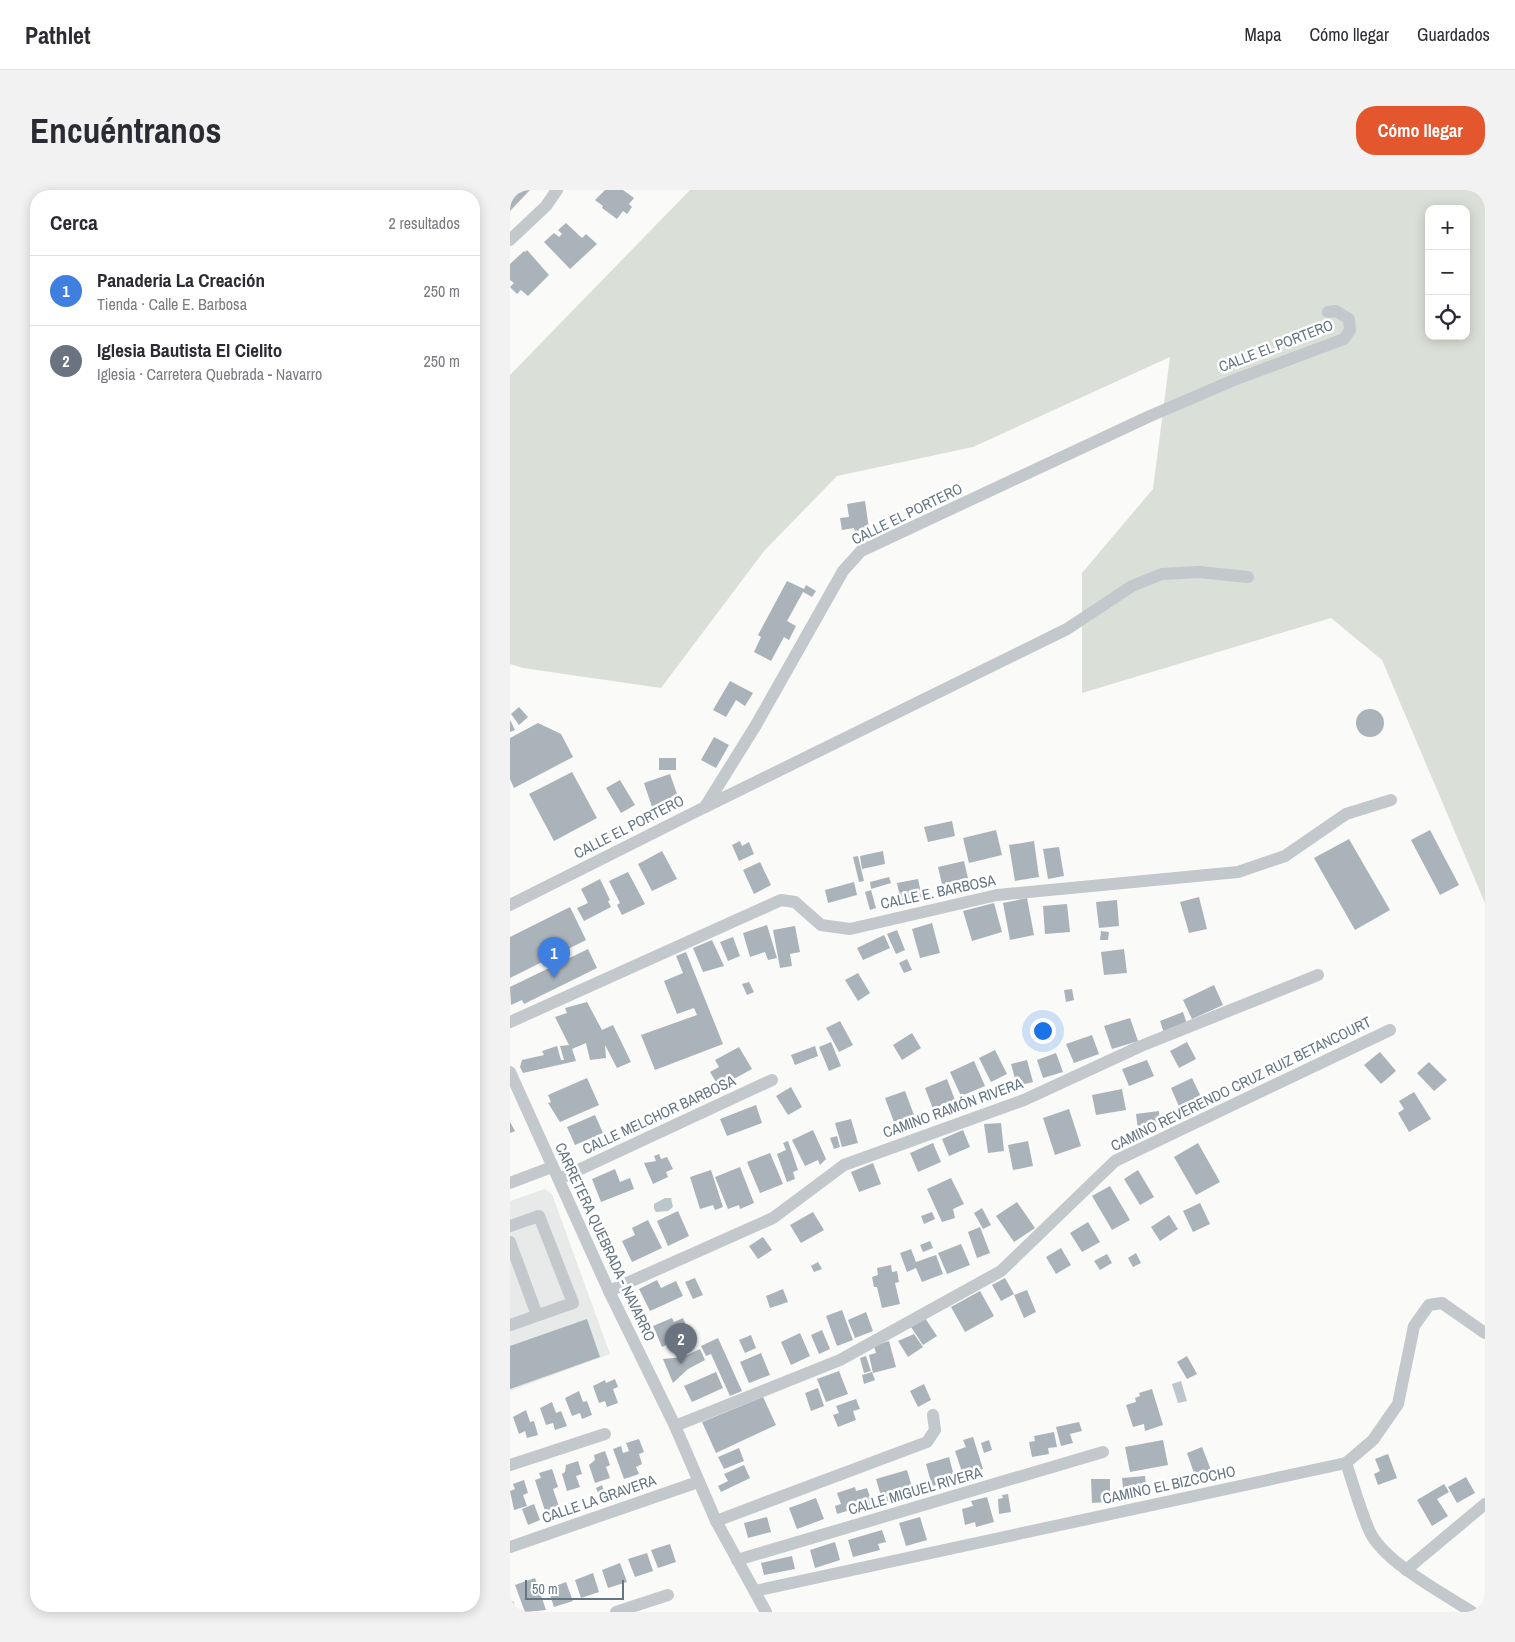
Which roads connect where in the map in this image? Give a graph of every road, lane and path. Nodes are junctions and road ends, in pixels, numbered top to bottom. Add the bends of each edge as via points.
1 (557, 190) edge
2 (510, 240) edge
3 (1328, 312) dead end
4 (1248, 578) dead end
5 (1391, 800) dead end
6 (704, 807) junction
7 (510, 905) edge
8 (1318, 975) dead end
9 (510, 1022) edge
10 (1390, 1030) dead end
11 (510, 1072) edge
12 (772, 1080) dead end
13 (552, 1167) junction
14 (559, 1179) junction
15 (510, 1183) edge
16 (510, 1226) edge
17 (511, 1247) edge
18 (609, 1291) junction
19 (537, 1315) junction
20 (510, 1325) edge
21 (1485, 1333) edge
22 (933, 1415) dead end
23 (675, 1426) junction
24 (605, 1434) dead end
25 (1103, 1452) dead end
26 (1346, 1463) junction
27 (510, 1465) edge
28 (698, 1482) junction
29 (1485, 1504) edge
30 (716, 1521) junction
31 (510, 1547) edge
32 (737, 1560) junction
33 (1406, 1570) junction
34 (755, 1591) junction
35 (668, 1594) dead end
36 (616, 1612) edge
37 (766, 1612) edge
38 (1472, 1612) edge

1 - 2 street via 546,206
3 - 6 street, CALLE EL PORTERO via 1336,311 1349,318 1350,330 1344,339 1150,416 861,551 843,570 756,725
4 - 6 street via 1198,572 1162,574 1132,586 1066,628
5 - 9 street, CALLE E. BARBOSA via 1346,814 1285,856 1238,872 997,895 850,929 821,925 795,902 781,900
6 - 7 street, CALLE EL PORTERO
8 - 18 street, CAMINO RAMÓN RIVERA via 1142,1046 1024,1100 844,1165 773,1218
10 - 23 street, CAMINO REVERENDO CRUZ RUIZ BETANCOURT via 1115,1161 1001,1271 849,1355
11 - 13 street, CARRETERA QUEBRADA - NAVARRO
12 - 14 street, CALLE MELCHOR BARBOSA
13 - 14 street, CARRETERA QUEBRADA - NAVARRO
13 - 15 street
14 - 18 street, CARRETERA QUEBRADA - NAVARRO
16 - 19 street via 539,1216 573,1303
17 - 19 street
18 - 23 street, CARRETERA QUEBRADA - NAVARRO
19 - 20 street
21 - 26 street, CAMINO EL BIZCOCHO via 1442,1304 1429,1304 1414,1326 1398,1404 1373,1440
22 - 30 street via 935,1430 927,1442
23 - 28 street, CARRETERA QUEBRADA - NAVARRO
24 - 27 street
25 - 32 street, CALLE MIGUEL RIVERA
26 - 33 street via 1371,1534
26 - 34 street, CAMINO EL BIZCOCHO
28 - 30 street, CARRETERA QUEBRADA - NAVARRO
28 - 31 street, CALLE LA GRAVERA
29 - 33 street
30 - 32 street, CARRETERA QUEBRADA - NAVARRO
32 - 34 street, CARRETERA QUEBRADA - NAVARRO
33 - 38 street
34 - 37 street, CARRETERA QUEBRADA - NAVARRO
35 - 36 street

